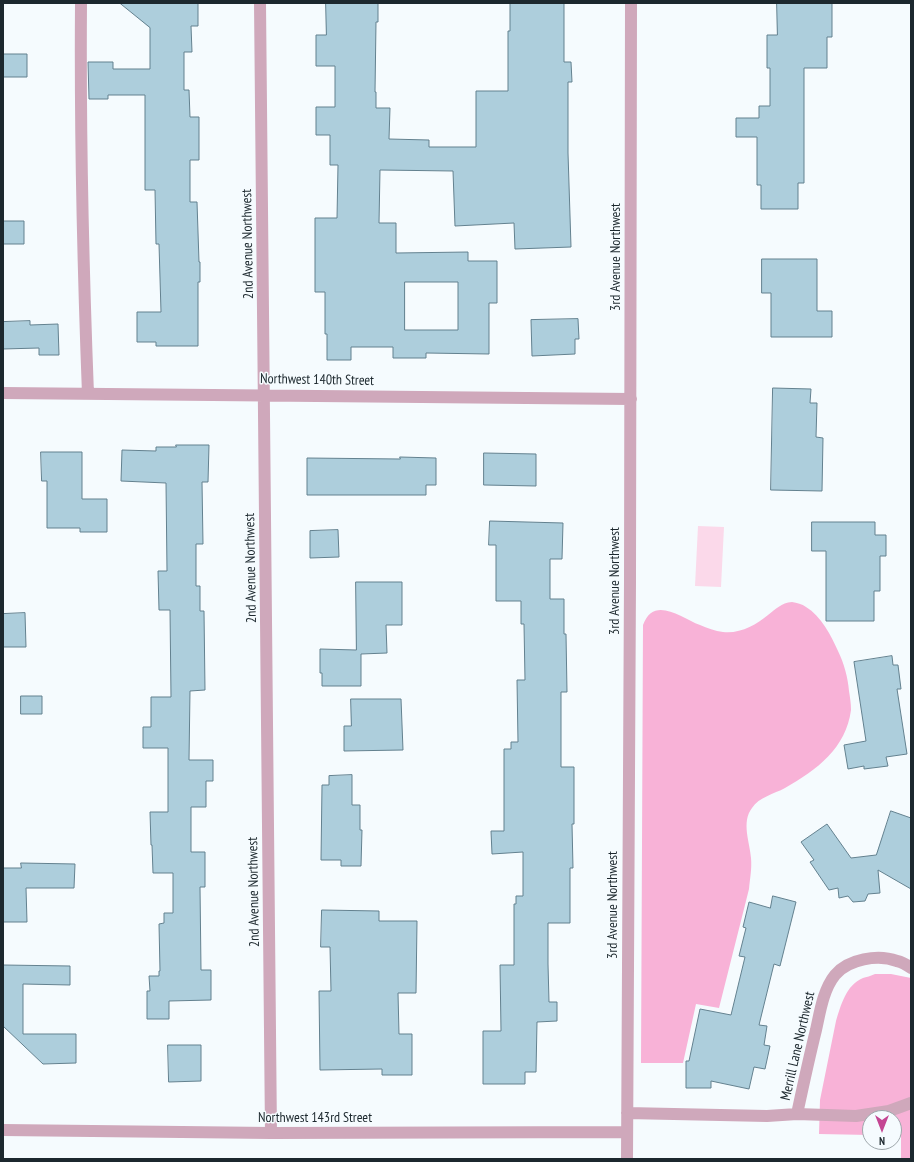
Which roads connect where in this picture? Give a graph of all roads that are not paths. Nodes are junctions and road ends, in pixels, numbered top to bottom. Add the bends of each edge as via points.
1 (81, 3) edge
2 (260, 3) edge
3 (631, 3) edge
4 (3, 393) edge
5 (88, 394) junction
6 (264, 395) junction
7 (631, 398) junction
8 (911, 968) edge
9 (911, 1103) edge
10 (627, 1113) junction
11 (798, 1114) junction
12 (3, 1130) edge
13 (627, 1132) junction
14 (271, 1133) junction
15 (627, 1159) edge

1 - 5 street via 80,96
2 - 6 street, 2nd Avenue Northwest
3 - 7 street, 3rd Avenue Northwest
4 - 5 street, Northwest 140th Street
5 - 6 street, Northwest 140th Street
6 - 7 street, Northwest 140th Street
6 - 14 street, 2nd Avenue Northwest
7 - 10 street, 3rd Avenue Northwest
8 - 11 street, Merrill Lane Northwest via 897,961 870,959 850,963 835,974 821,1008
9 - 11 street, Merrill Lane Northwest via 889,1111 856,1116
10 - 11 street, Merrill Lane Northwest via 767,1116
10 - 13 street, 3rd Avenue Northwest
12 - 14 street, Northwest 143rd Street
13 - 14 street, Northwest 143rd Street
13 - 15 street, 3rd Avenue Northwest

